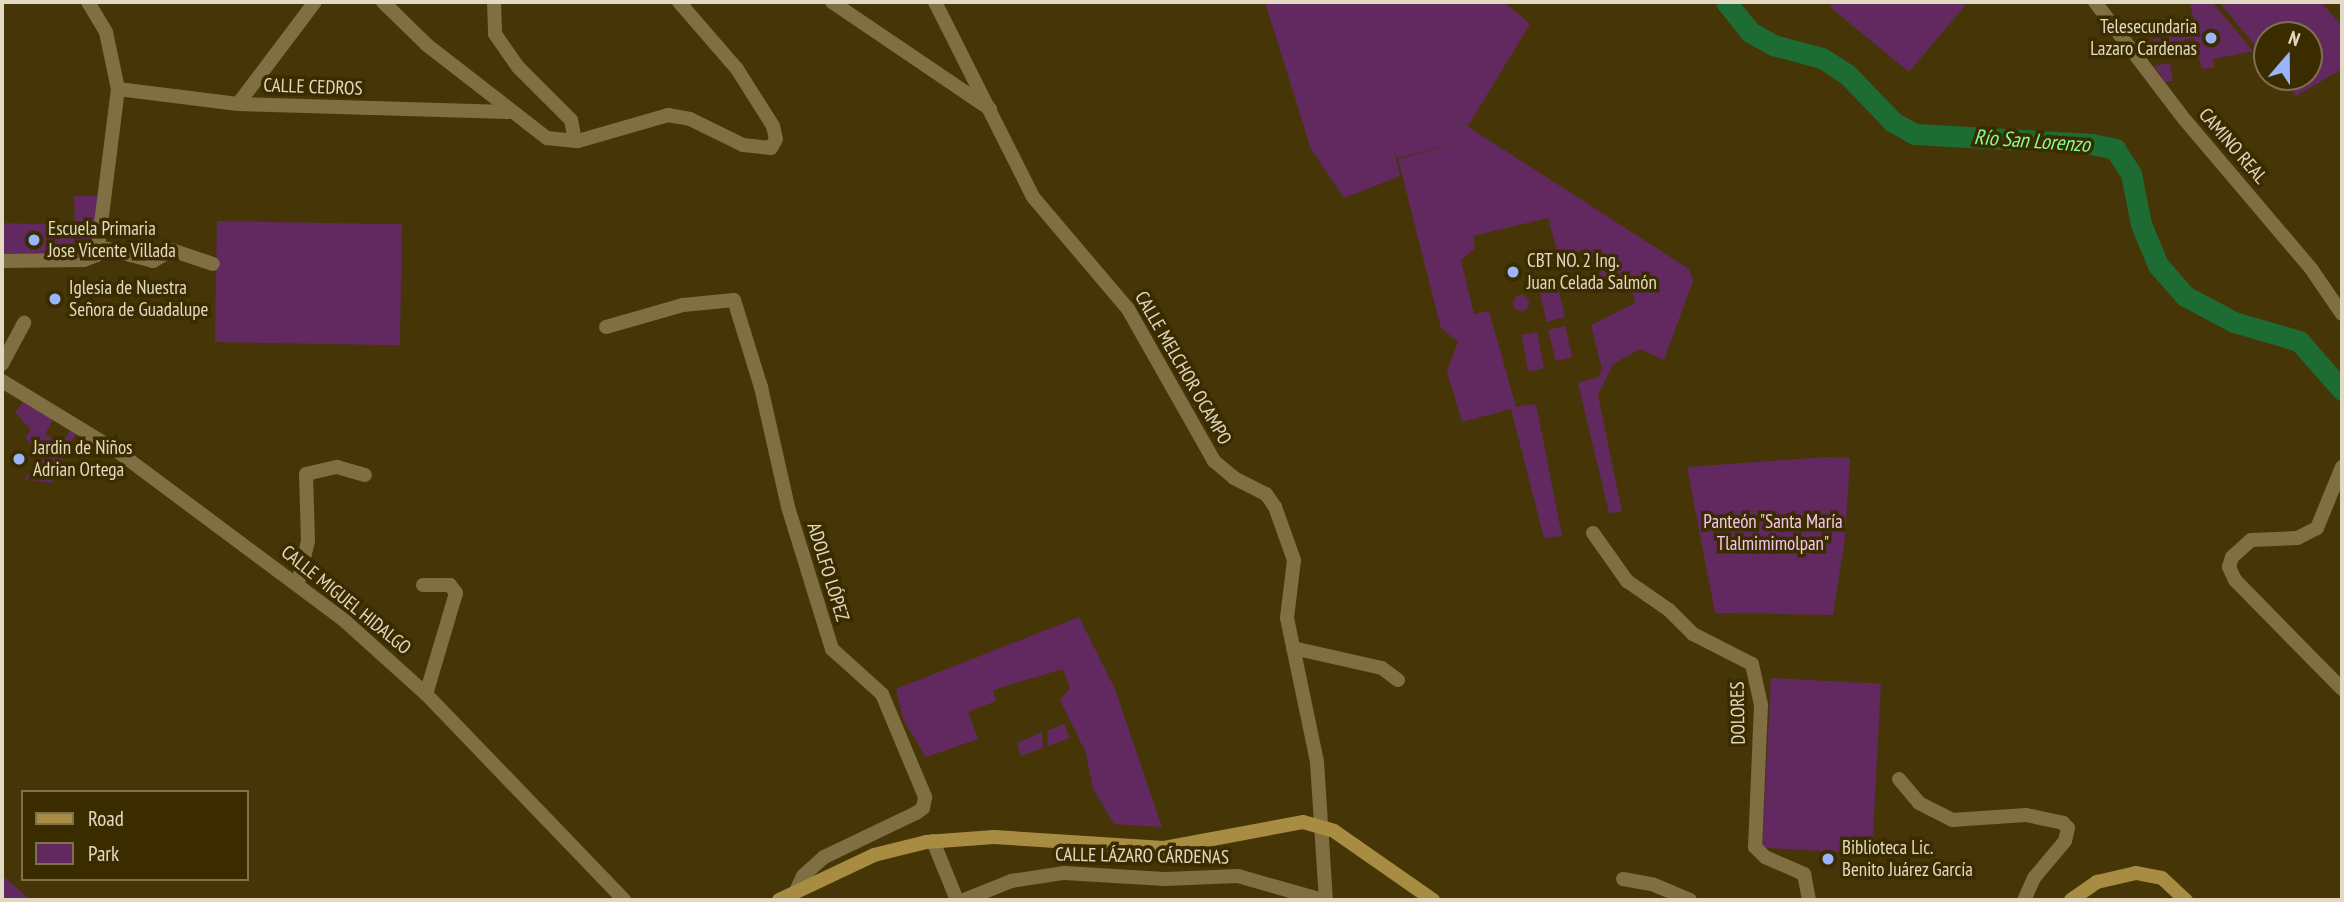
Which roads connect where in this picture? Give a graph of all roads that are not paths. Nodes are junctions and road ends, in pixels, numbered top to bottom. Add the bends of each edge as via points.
1 (88, 2) edge
2 (315, 2) edge
3 (383, 2) edge
4 (494, 2) edge
5 (680, 2) edge
6 (832, 2) edge
7 (935, 2) edge
8 (2095, 2) edge
9 (118, 89) junction
10 (238, 104) junction
11 (991, 109) junction
12 (508, 112) junction
13 (575, 141) junction
14 (99, 251) junction
15 (2, 261) edge
16 (213, 264) dead end
17 (2342, 314) edge
18 (24, 323) dead end
19 (606, 327) dead end
20 (2, 364) edge
21 (2, 381) edge
22 (2342, 467) edge
23 (365, 475) dead end
24 (1592, 533) dead end
25 (298, 583) junction
26 (423, 585) dead end
27 (1293, 648) junction
28 (1398, 680) dead end
29 (2342, 689) edge
30 (426, 694) junction
31 (1899, 779) dead end
32 (1322, 825) junction
33 (933, 841) junction
34 (1623, 878) dead end
35 (797, 889) junction
36 (980, 898) edge
37 (624, 900) edge
38 (779, 900) edge
39 (957, 900) edge
40 (964, 900) edge
41 (1324, 900) edge
42 (1433, 900) edge
43 (1690, 900) edge
44 (1809, 900) edge
45 (2024, 900) edge
46 (2071, 900) edge
47 (2186, 900) edge

1 - 9 street via 106,32
2 - 10 street
3 - 12 street
4 - 13 street via 495,34 518,67 571,120
5 - 13 street via 737,69 773,126 775,144 761,150 690,119 668,115
6 - 11 street
7 - 11 street, CALLE MELCHOR OCAMPO
8 - 17 street, CAMINO REAL via 2185,120 2312,270
9 - 10 street, CALLE CEDROS
9 - 14 street
10 - 12 street, CALLE CEDROS
11 - 27 street, CALLE MELCHOR OCAMPO via 1033,197 1128,309 1214,461 1273,501 1294,560 1287,618
12 - 13 street via 547,138
14 - 15 street via 84,260
14 - 16 street via 153,261 171,250
18 - 20 street
19 - 35 street, ADOLFO LÓPEZ via 684,305 734,300 761,387 788,507 832,649 882,694 925,797 923,808 916,813 824,857 803,876
21 - 25 street, CALLE MIGUEL HIDALGO via 117,451
22 - 29 street via 2317,528 2297,538 2251,540 2232,557 2229,567 2235,580
23 - 25 street via 337,467 306,474 308,541
24 - 44 street, DOLORES via 1627,581 1669,610 1693,634 1752,664 1761,705 1755,848 1804,874
25 - 30 street, CALLE MIGUEL HIDALGO
26 - 30 street via 450,585 456,593
27 - 28 street via 1381,668
27 - 32 street, CALLE MELCHOR OCAMPO via 1317,762
30 - 37 street, CALLE MIGUEL HIDALGO
31 - 45 street via 1919,803 1952,820 2026,815 2063,823 2068,828 2065,841 2034,878
32 - 33 main road via 1286,822 1164,848 1030,837
32 - 41 street, CALLE MELCHOR OCAMPO
32 - 42 main road
33 - 35 main road via 874,855
33 - 39 street
34 - 43 street
35 - 38 main road
36 - 40 street, CALLE LÁZARO CÁRDENAS
36 - 41 street, CALLE LÁZARO CÁRDENAS via 1011,881 1063,873 1165,879 1237,876
46 - 47 main road via 2097,882 2136,873 2162,878

